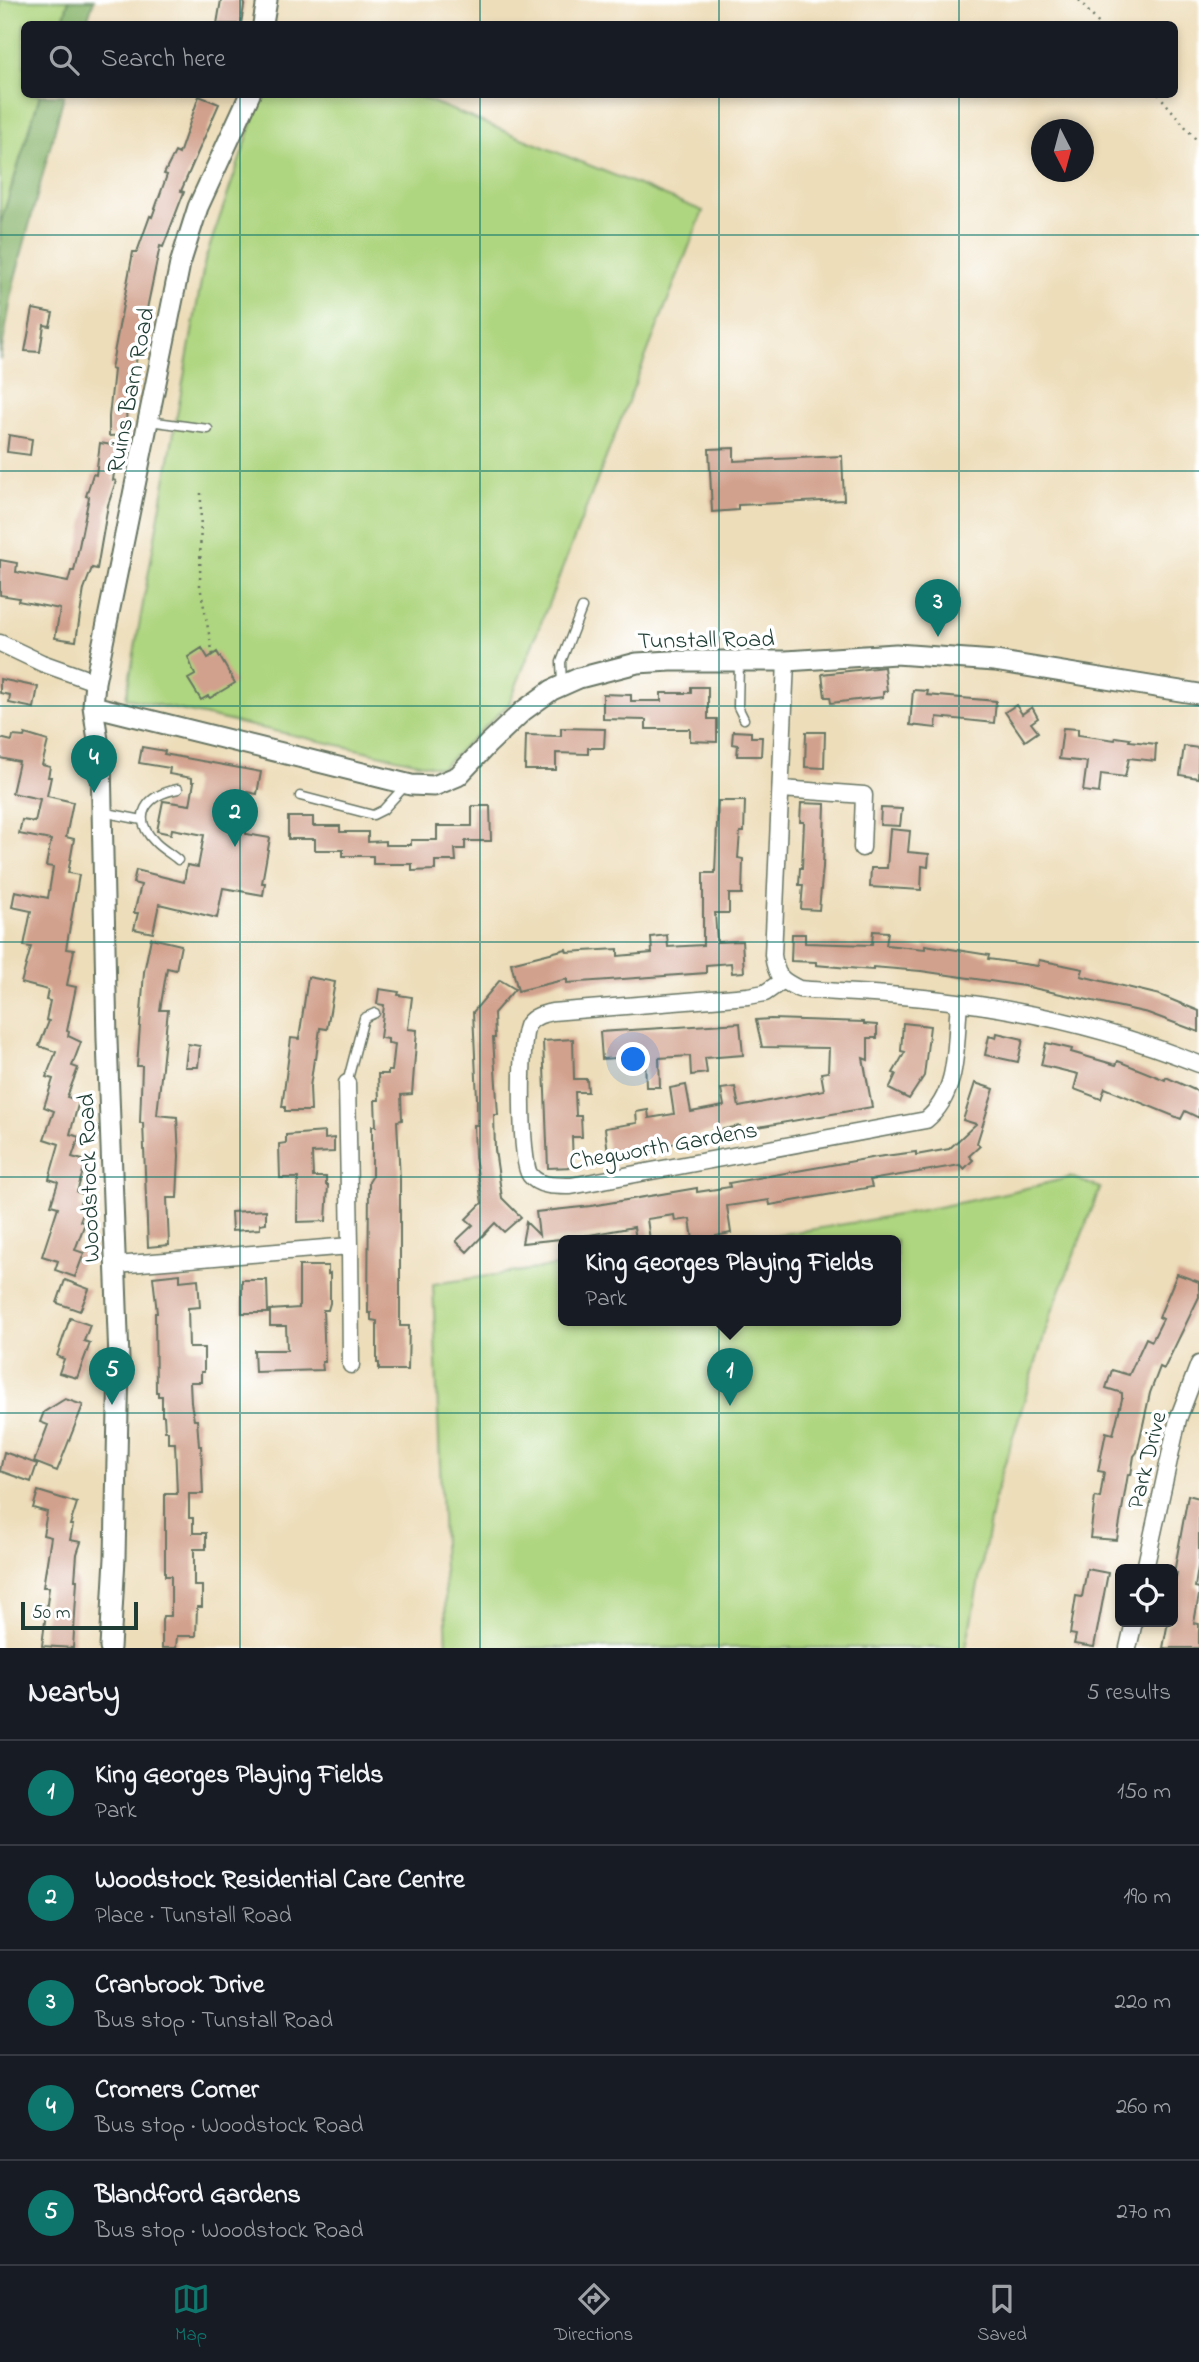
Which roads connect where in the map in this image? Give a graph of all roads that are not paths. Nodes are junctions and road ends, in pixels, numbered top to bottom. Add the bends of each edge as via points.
1 (267, 0) edge
2 (264, 21) edge
3 (248, 98) edge
4 (149, 421) junction
5 (208, 429) dead end
6 (582, 608) dead end
7 (0, 643) edge
8 (786, 661) junction
9 (739, 662) junction
10 (95, 682) junction
11 (562, 685) junction
12 (1199, 694) edge
13 (93, 706) junction
14 (744, 719) dead end
15 (407, 784) junction
16 (178, 789) dead end
17 (782, 789) junction
18 (300, 796) dead end
19 (102, 813) junction
20 (142, 820) junction
21 (862, 848) dead end
22 (178, 860) dead end
23 (782, 981) junction
24 (959, 1003) junction
25 (375, 1013) dead end
26 (1199, 1064) edge
27 (347, 1083) joint
28 (350, 1245) junction
29 (116, 1265) junction
30 (1199, 1364) edge
31 (351, 1365) dead end
32 (1145, 1564) edge
33 (1133, 1627) edge
34 (110, 1648) edge
35 (1128, 1648) edge

1 - 2 street
3 - 4 street, Ruins Barn Road via 198,207 183,253
4 - 5 lane
4 - 10 street, Ruins Barn Road
6 - 11 lane via 561,662
7 - 10 street
8 - 9 street, Tunstall Road
8 - 12 street, Tunstall Road via 943,656 1068,671
8 - 17 street
9 - 11 street, Tunstall Road via 637,663
9 - 14 lane via 738,707
10 - 13 street, Ruins Barn Road
11 - 15 street, Tunstall Road via 523,711 458,776 434,786
13 - 15 street, Tunstall Road
13 - 19 street, Woodstock Road
15 - 18 lane via 373,815
16 - 20 lane via 153,797
17 - 21 street via 864,795
17 - 23 street via 773,956
19 - 20 lane
19 - 29 street, Woodstock Road
20 - 22 lane via 158,845
23 - 24 street via 799,989
23 - 24 street, Chegworth Gardens via 765,993 748,996 538,1015 523,1036 522,1052 524,1150 531,1177 552,1186 571,1186 926,1120 938,1111 951,1081
24 - 26 street via 1112,1034
25 - 27 lane via 364,1018
27 - 28 street
28 - 29 street
28 - 31 street
29 - 34 street, Woodstock Road via 119,1411
30 - 32 street, Park Drive via 1175,1431
33 - 35 street

